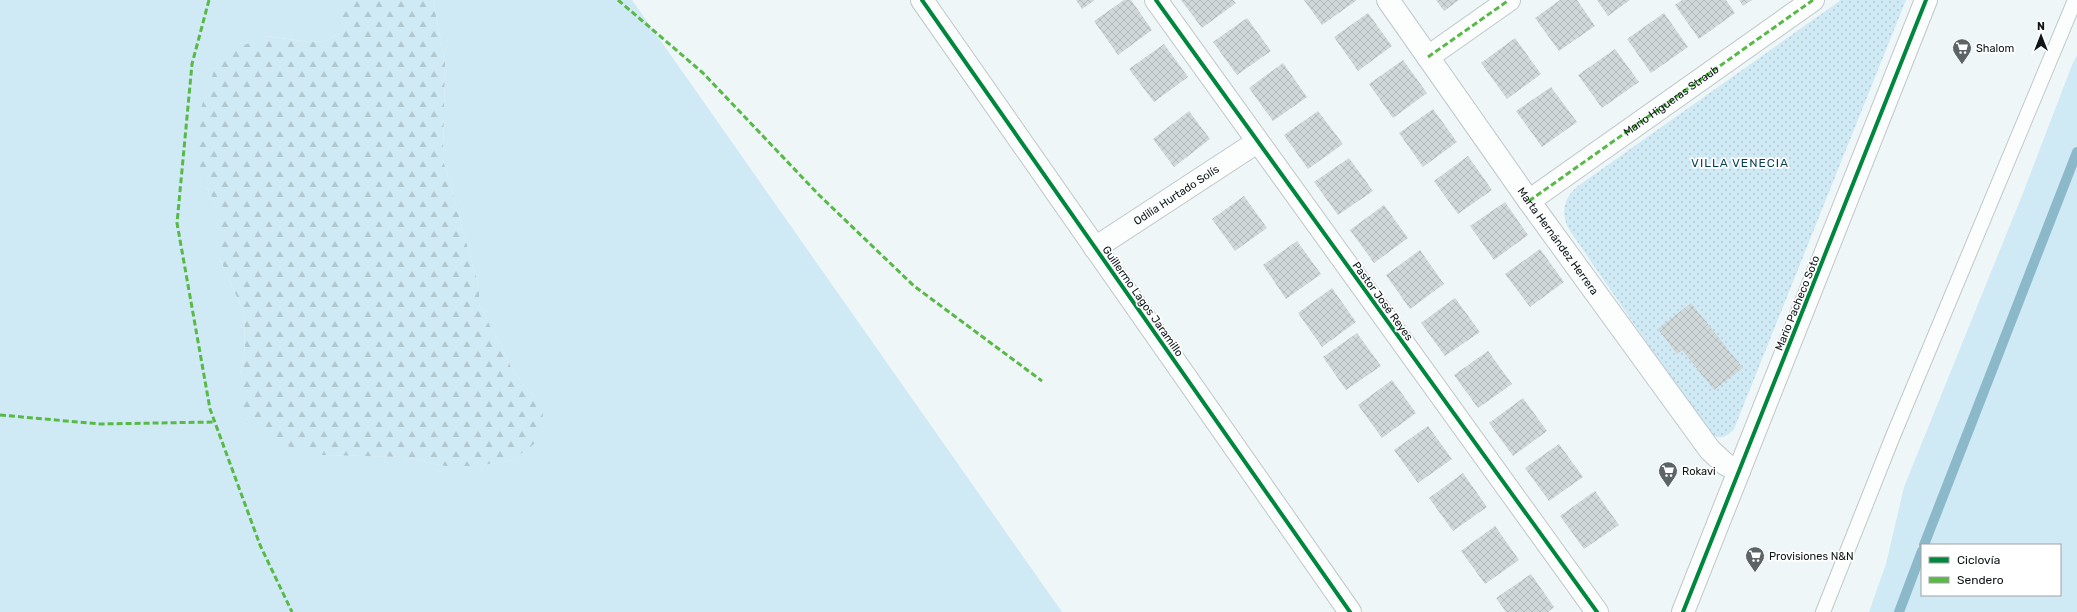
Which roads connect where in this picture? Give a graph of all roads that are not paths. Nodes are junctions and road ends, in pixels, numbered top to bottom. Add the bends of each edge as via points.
1 (922, 0) edge
2 (1156, 0) edge
3 (1388, 0) edge
4 (1509, 0) edge
5 (1813, 0) edge
6 (1926, 0) edge
7 (2075, 0) edge
8 (1428, 57) junction
9 (1257, 142) junction
10 (1529, 201) junction
11 (1095, 248) junction
12 (1739, 471) junction
13 (1350, 612) edge
14 (1597, 612) edge
15 (1683, 612) edge
16 (1823, 612) edge

1 - 11 street, Guillermo Lagos Jaramillo
2 - 9 street, Pastor José Reyes
3 - 8 street, Marta Hernández Herrera
4 - 8 street
5 - 10 street, Mario Higueras Straub
6 - 12 street, Mario Pacheco Soto
7 - 16 lane via 1896,428
8 - 10 street, Marta Hernández Herrera
9 - 11 street, Odilia Hurtado Solís
9 - 14 street, Pastor José Reyes
10 - 12 street, Marta Hernández Herrera via 1710,450 1725,464
11 - 13 street, Guillermo Lagos Jaramillo
12 - 15 street, Mario Pacheco Soto

